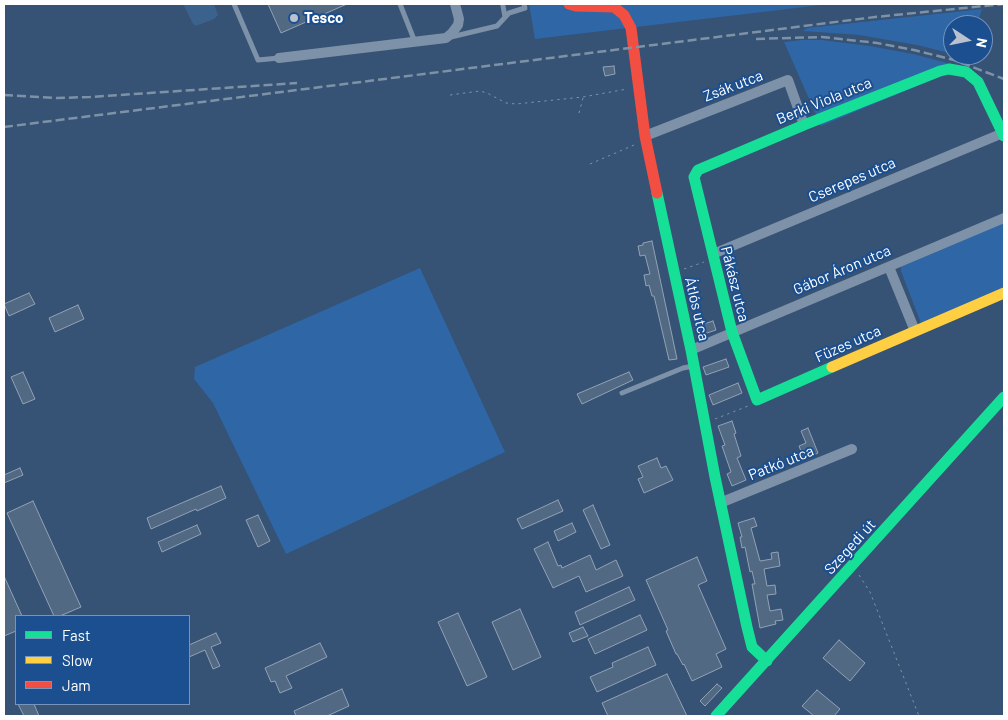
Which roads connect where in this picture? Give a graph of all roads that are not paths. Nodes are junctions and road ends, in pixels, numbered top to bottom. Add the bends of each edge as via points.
1 (234, 4) edge
2 (400, 4) edge
3 (457, 4) edge
4 (524, 4) edge
5 (569, 4) edge
6 (503, 6) dead end
7 (505, 17) junction
8 (446, 38) junction
9 (416, 42) junction
10 (279, 58) joint
11 (804, 126) junction
12 (1003, 135) edge
13 (646, 138) junction
14 (696, 173) joint
15 (1004, 218) edge
16 (714, 256) junction
17 (889, 266) junction
18 (1004, 293) edge
19 (732, 332) junction
20 (915, 332) junction
21 (691, 350) junction
22 (694, 366) junction
23 (622, 393) dead end
24 (1004, 398) edge
25 (757, 400) joint
26 (852, 450) dead end
27 (720, 503) junction
28 (768, 661) junction
29 (716, 716) edge

1 - 10 lane via 258,60
2 - 9 lane
3 - 8 street via 458,25
4 - 7 lane via 525,8
5 - 13 street, Átlós utca via 614,7 624,15 631,28
6 - 7 lane
7 - 8 lane via 494,27
8 - 9 street
9 - 10 street
11 - 12 street, Berki Viola utca via 940,70 955,69 966,72 981,85
11 - 13 street, Zsák utca via 788,80
11 - 14 street, Berki Viola utca
12 - 16 street, Cserepes utca
13 - 21 street, Átlós utca
14 - 16 street, Pákász utca via 694,177
15 - 17 street, Gábor Áron utca
16 - 19 street, Pákász utca
17 - 19 street, Gábor Áron utca
17 - 20 street
18 - 20 street, Füzes utca
19 - 21 street, Gábor Áron utca
19 - 25 street, Pákász utca
20 - 25 street, Füzes utca
21 - 22 street, Átlós utca
22 - 23 lane
22 - 27 street, Átlós utca
24 - 28 street, Szegedi út
26 - 27 street, Patkó utca
27 - 28 street, Átlós utca via 751,644
28 - 29 street, Szegedi út

